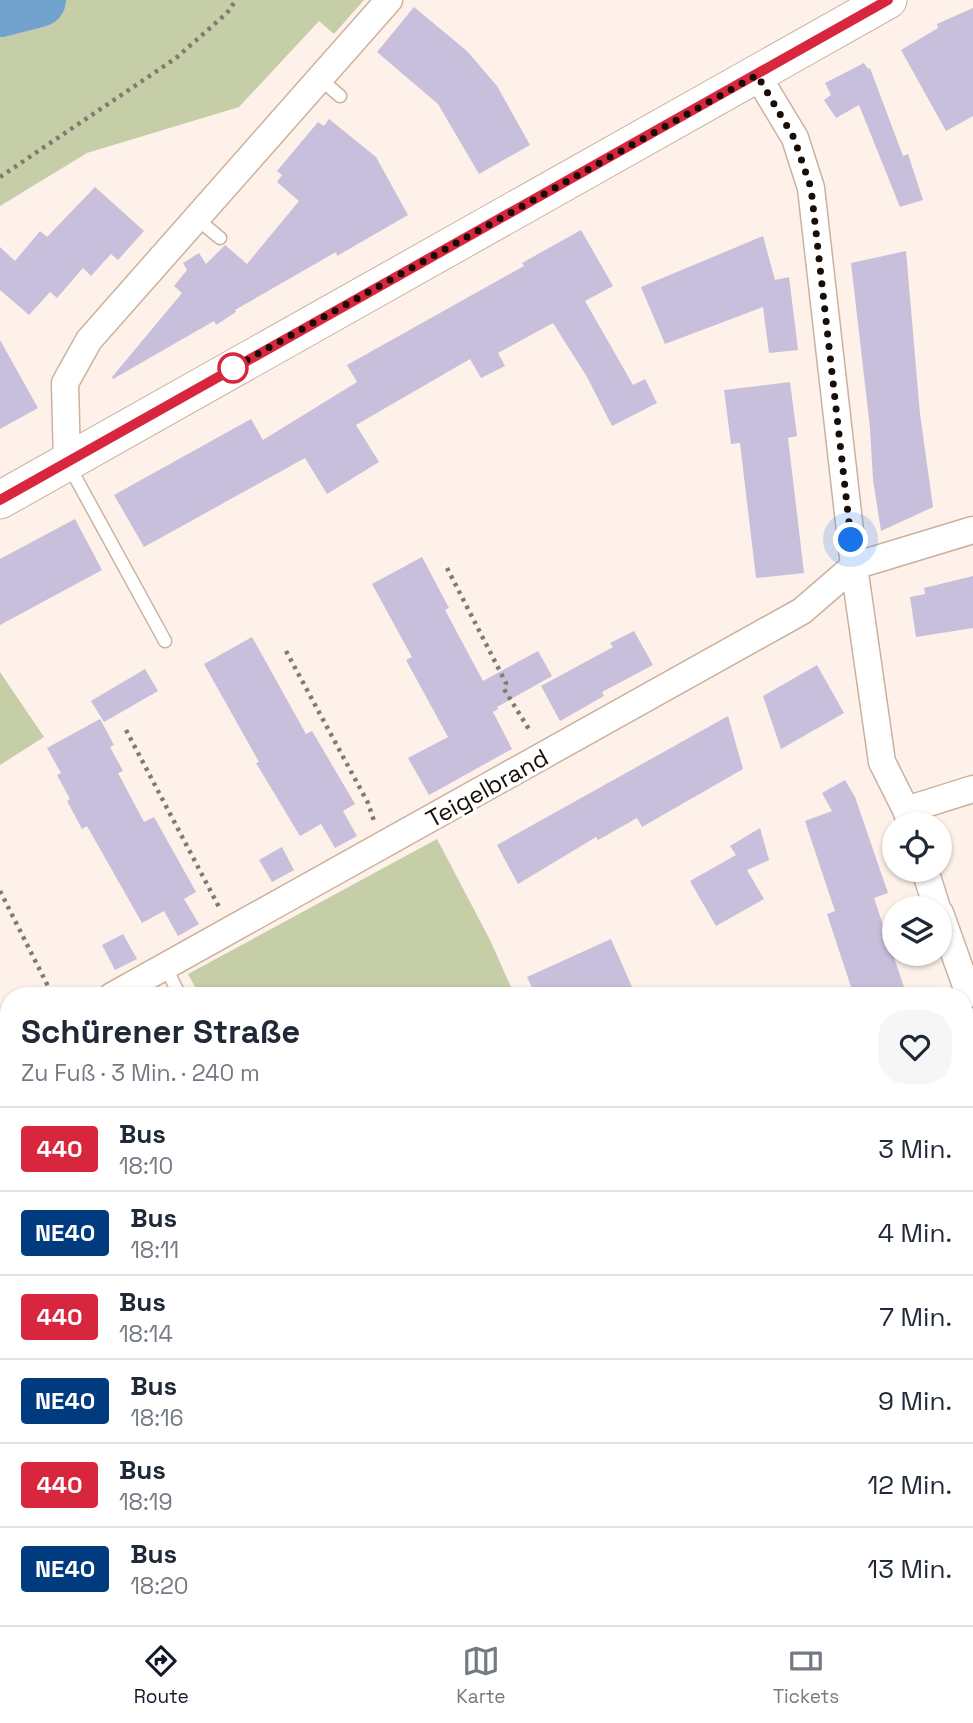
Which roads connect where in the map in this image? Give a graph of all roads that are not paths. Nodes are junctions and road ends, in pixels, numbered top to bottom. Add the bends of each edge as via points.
1 (389, 0) edge
2 (888, 0) edge
3 (757, 75) junction
4 (319, 78) junction
5 (340, 96) dead end
6 (196, 218) junction
7 (220, 238) dead end
8 (67, 463) junction
9 (0, 500) edge
10 (973, 530) edge
11 (854, 566) junction
12 (165, 641) dead end
13 (973, 789) edge
14 (906, 812) edge
15 (920, 812) edge
16 (952, 947) edge
17 (165, 967) junction
18 (128, 987) edge
19 (175, 987) edge
20 (966, 987) edge

1 - 4 street
2 - 3 main road
3 - 8 main road
3 - 11 street via 794,138 811,188
4 - 5 lane
4 - 6 street
6 - 7 lane
6 - 8 street via 89,340 65,383
8 - 9 main road
8 - 12 lane
10 - 11 street
11 - 14 street via 881,762
11 - 17 street, Teigelbrand via 802,611
13 - 15 street
16 - 20 street
17 - 18 street, Teigelbrand
17 - 19 lane

